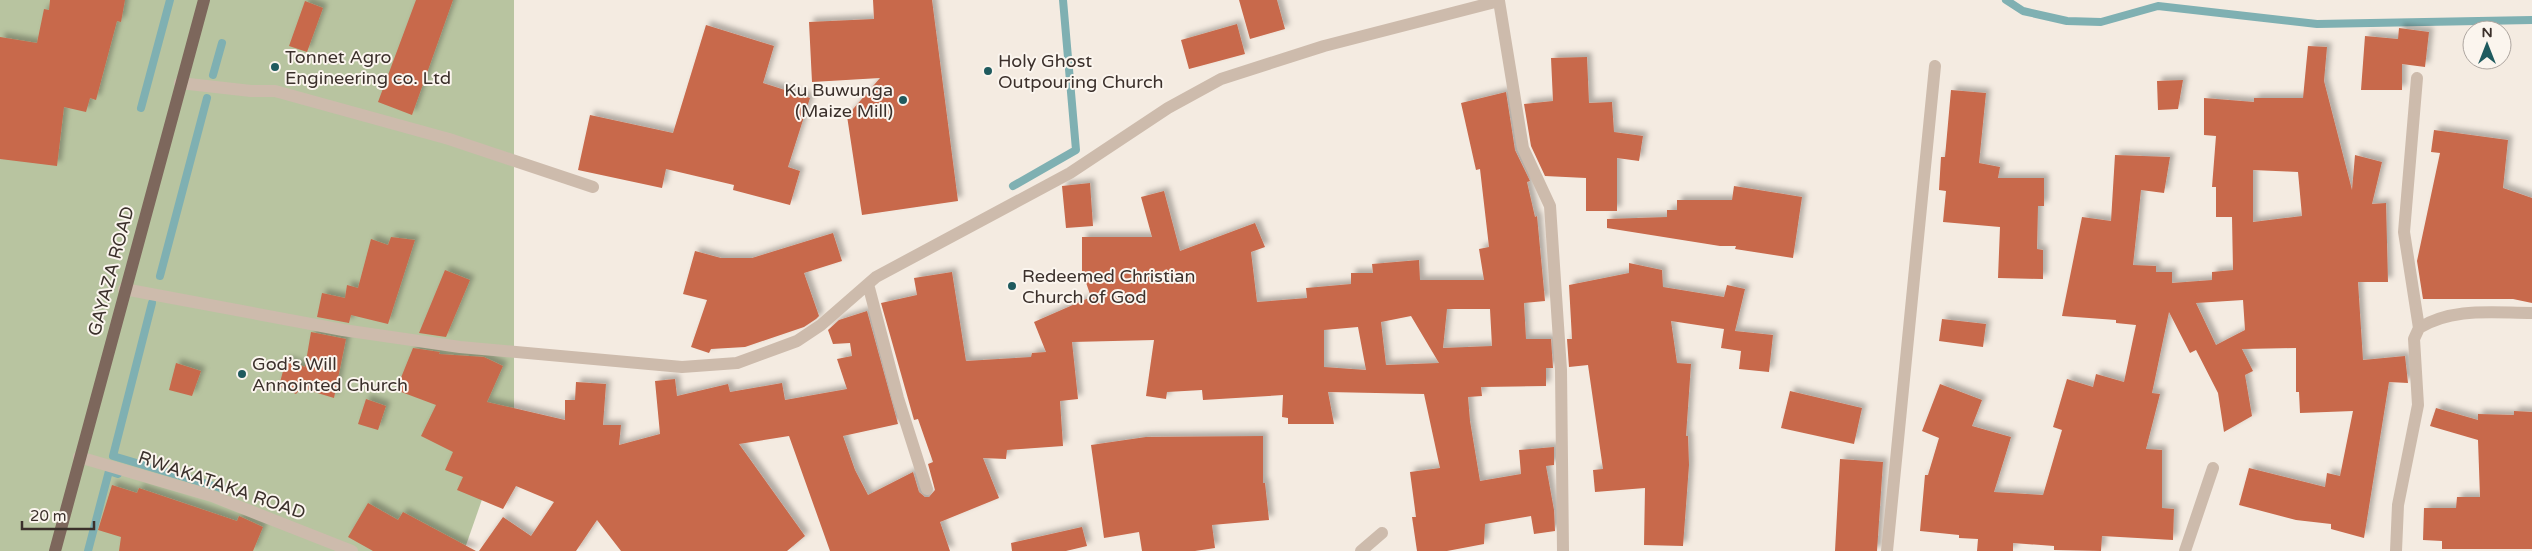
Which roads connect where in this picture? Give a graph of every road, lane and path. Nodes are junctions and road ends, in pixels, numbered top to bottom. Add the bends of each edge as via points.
1 (204, 0) edge
2 (1935, 66) dead end
3 (2417, 78) dead end
4 (180, 84) junction
5 (593, 187) dead end
6 (868, 284) junction
7 (124, 289) junction
8 (2532, 313) edge
9 (2419, 328) junction
10 (79, 457) junction
11 (2212, 468) dead end
12 (927, 489) dead end
13 (1382, 533) dead end
14 (55, 551) edge
15 (352, 551) edge
16 (1360, 551) edge
17 (1562, 551) edge
18 (1887, 551) edge
19 (2186, 551) edge
20 (2396, 551) edge

1 - 4 main road, GAYAZA ROAD
2 - 18 street
3 - 9 street via 2404,232
4 - 5 street via 284,93 449,139
4 - 7 main road, GAYAZA ROAD
6 - 7 street via 822,325 797,341 737,363 682,367 414,340
6 - 12 street via 898,398
6 - 17 street via 1070,173 1168,108 1220,79 1324,46 1499,1 1523,148 1550,206 1561,370
7 - 10 main road, GAYAZA ROAD
8 - 9 street via 2453,313
9 - 20 street via 2414,340 2418,405 2398,505
10 - 14 main road, GAYAZA ROAD
10 - 15 street, RWAKATAKA ROAD via 212,496
11 - 19 street
13 - 16 street

